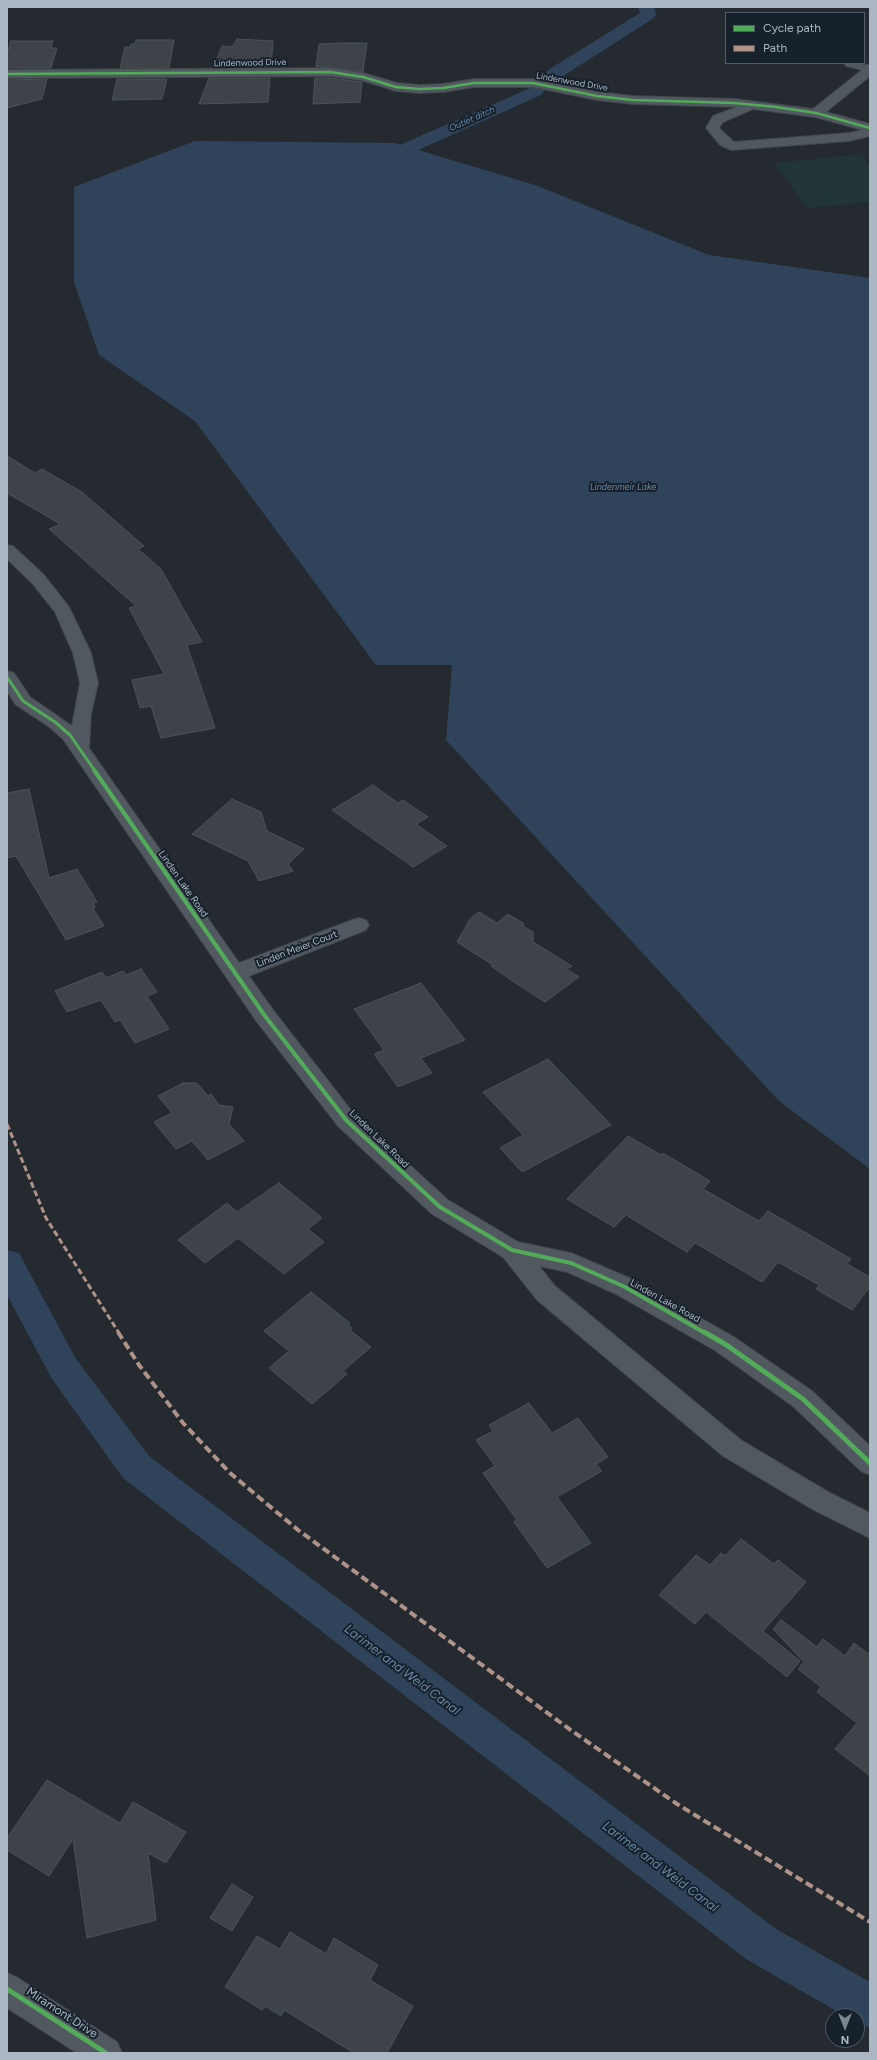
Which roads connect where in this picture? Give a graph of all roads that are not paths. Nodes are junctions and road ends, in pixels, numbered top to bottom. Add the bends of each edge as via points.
1 (854, 64) edge
2 (7, 74) edge
3 (753, 105) junction
4 (816, 113) junction
5 (870, 128) edge
6 (870, 132) edge
7 (7, 550) edge
8 (7, 677) edge
9 (79, 750) junction
10 (359, 925) dead end
11 (235, 973) junction
12 (512, 1250) junction
13 (870, 1463) edge
14 (870, 1526) edge
15 (7, 1989) edge
16 (106, 2053) edge

1 - 4 street via 868,68 869,71
2 - 3 street, Lindenwood Drive via 330,72 363,77 396,87 419,89 474,83 533,83 597,96 633,100
3 - 4 street, Lindenwood Drive
3 - 6 street via 718,119 712,128 731,146 849,137
4 - 5 street, Lindenwood Drive
7 - 9 street via 38,579 63,611 82,653 89,683 82,714
8 - 9 street, Linden Lake Road via 23,701 70,735
9 - 11 street, Linden Lake Road
10 - 11 street, Linden Meier Court
11 - 12 street, Linden Lake Road via 346,1120 440,1207
12 - 13 street, Linden Lake Road via 571,1263 625,1287 725,1344 803,1399
12 - 14 street, Linden Lake Road via 546,1293 732,1448 821,1501
15 - 16 street, Miramont Drive

